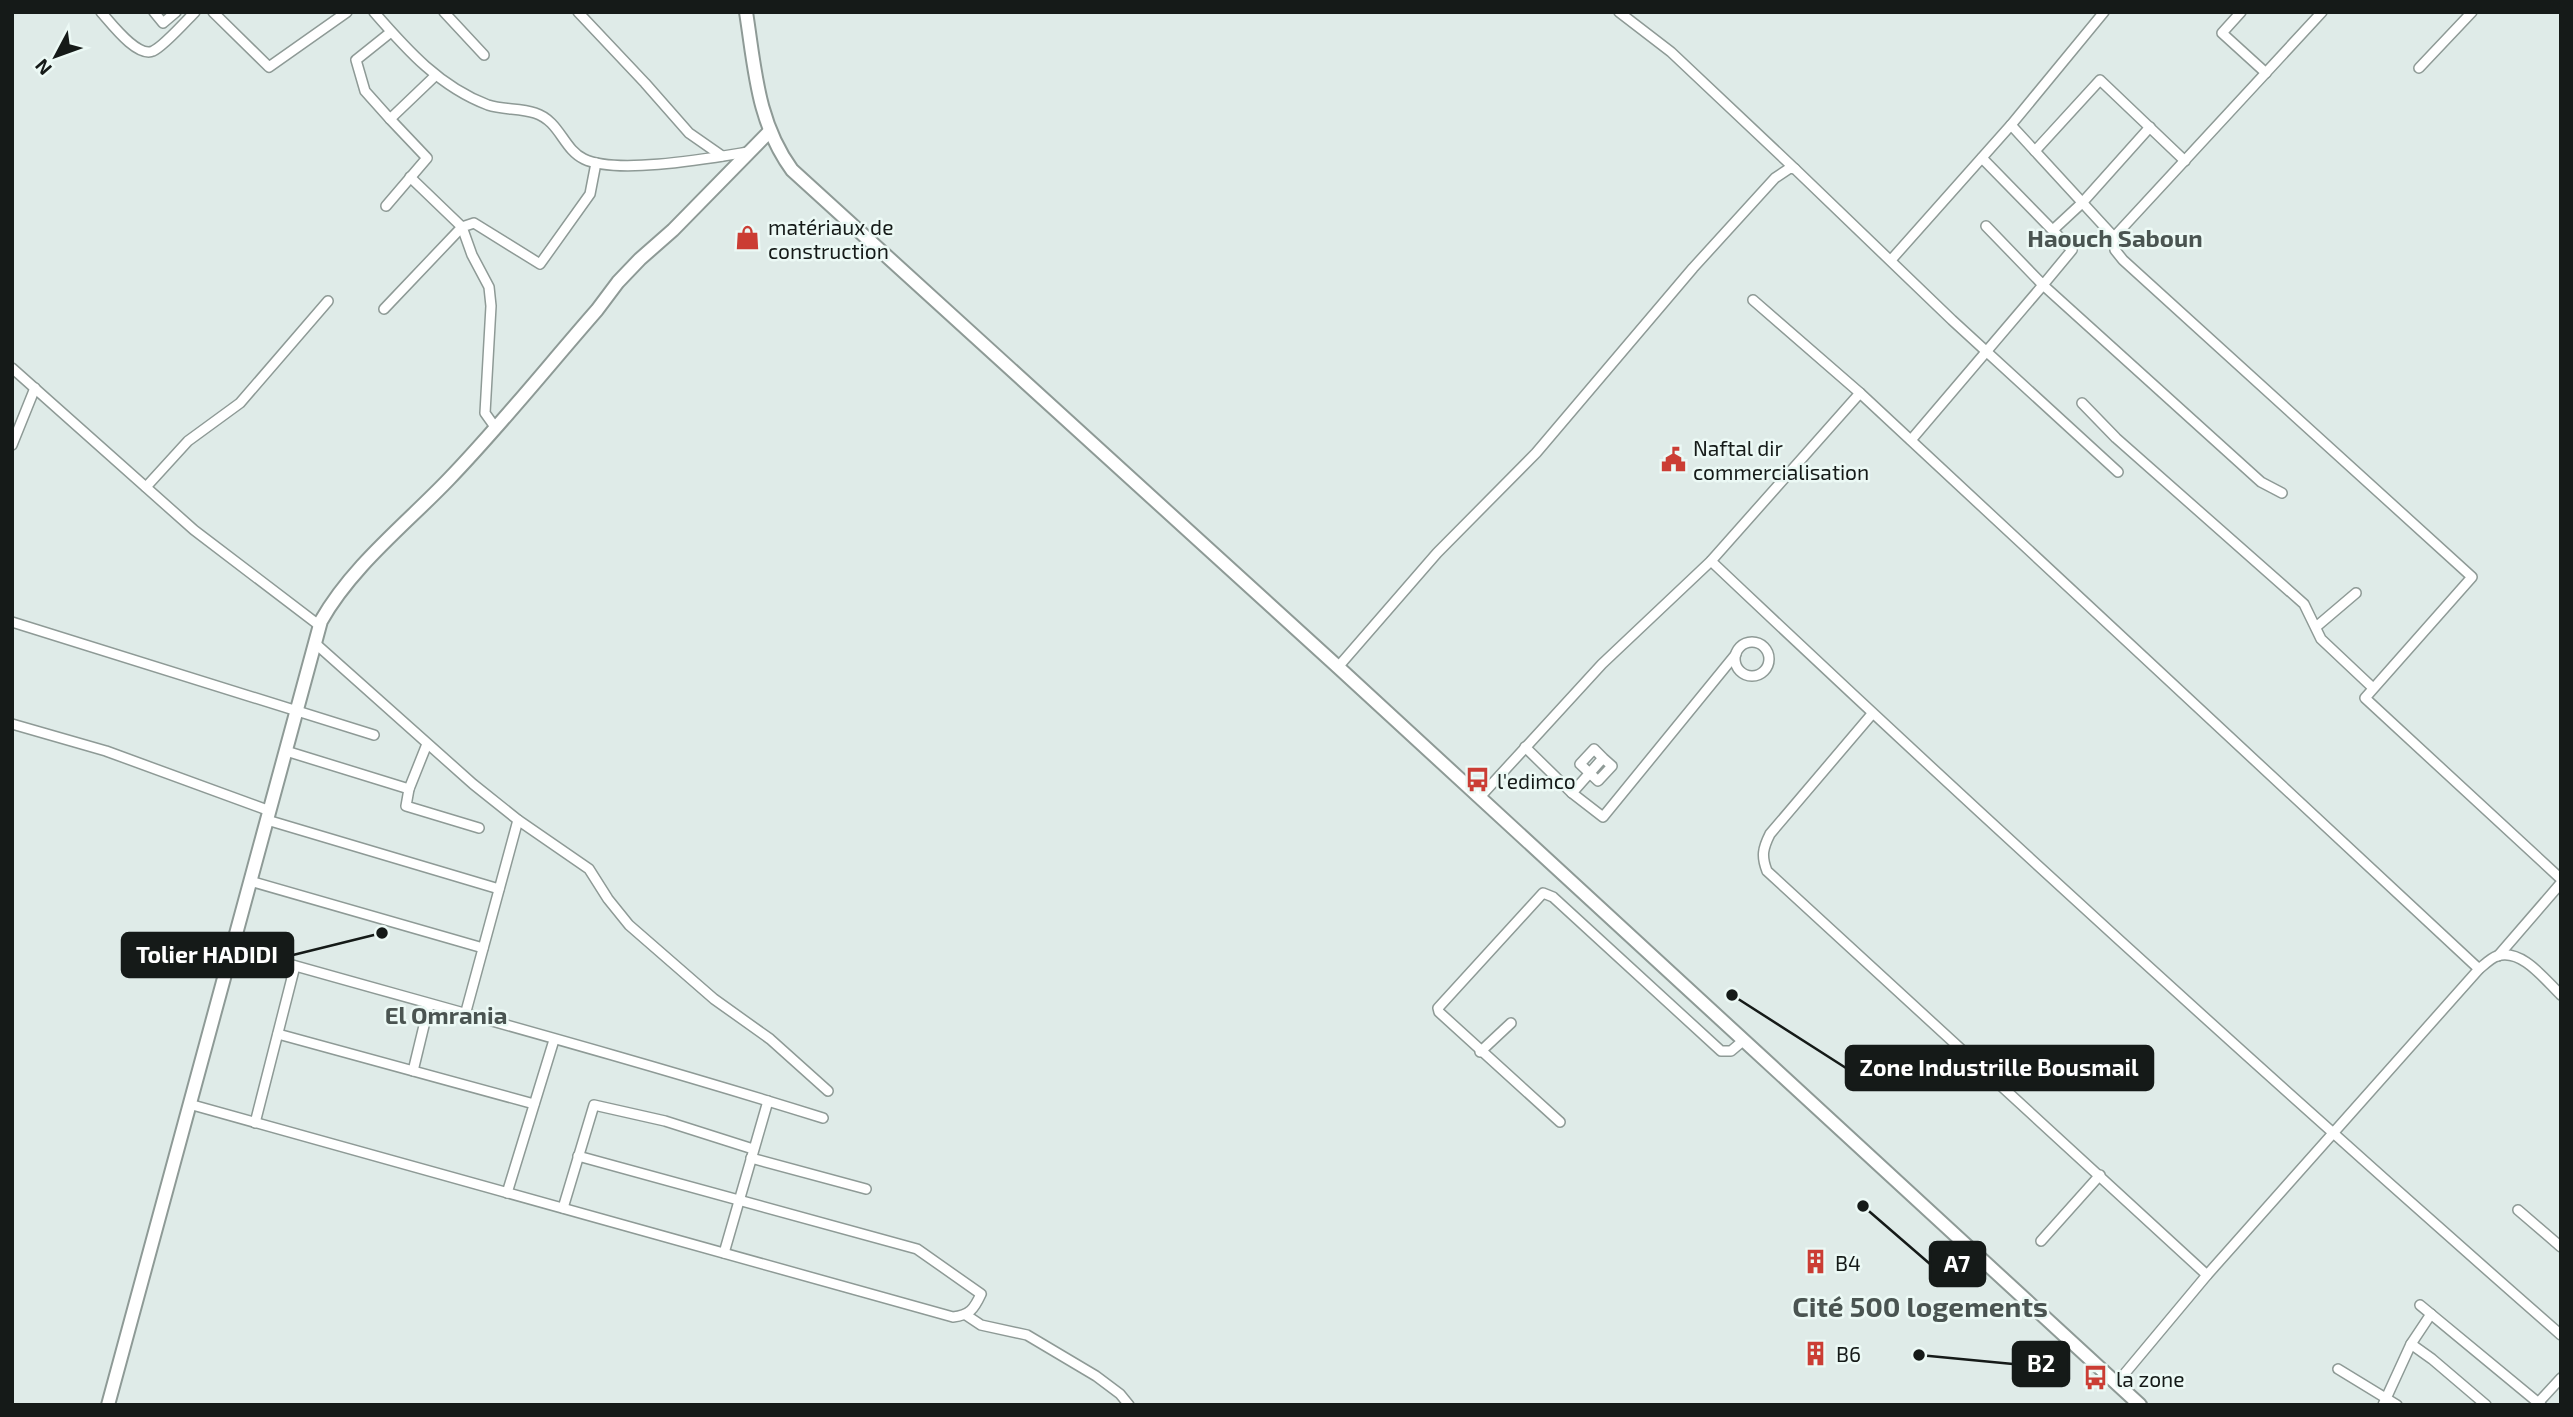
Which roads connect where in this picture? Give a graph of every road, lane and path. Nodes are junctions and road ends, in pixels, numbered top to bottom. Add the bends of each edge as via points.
1 (101, 12) edge
2 (154, 12) edge
3 (176, 12) edge
4 (195, 12) edge
5 (214, 12) edge
6 (347, 12) edge
7 (374, 12) edge
8 (444, 12) edge
9 (578, 12) edge
10 (746, 12) edge
11 (1619, 12) edge
12 (2104, 12) edge
13 (2241, 12) edge
14 (2322, 12) edge
15 (2472, 12) edge
16 (391, 32) junction
17 (484, 55) dead end
18 (2419, 68) dead end
19 (2266, 73) junction
20 (435, 76) junction
21 (390, 119) junction
22 (2011, 125) junction
23 (2150, 127) junction
24 (769, 132) junction
25 (2035, 151) junction
26 (748, 152) junction
27 (722, 156) junction
28 (1982, 158) junction
29 (2185, 161) junction
30 (596, 163) junction
31 (1796, 169) junction
32 (410, 177) junction
33 (2082, 203) junction
34 (386, 206) dead end
35 (1986, 226) dead end
36 (462, 227) junction
37 (2054, 229) junction
38 (2114, 237) junction
39 (1891, 260) junction
40 (2043, 285) junction
41 (1753, 300) dead end
42 (328, 301) dead end
43 (384, 309) dead end
44 (1986, 352) junction
45 (12, 368) edge
46 (35, 388) junction
47 (1860, 393) junction
48 (2082, 402) dead end
49 (495, 427) junction
50 (1911, 440) junction
51 (12, 445) edge
52 (2118, 472) dead end
53 (146, 487) junction
54 (2282, 493) dead end
55 (1711, 561) junction
56 (2356, 593) dead end
57 (12, 622) edge
58 (320, 626) junction
59 (2316, 627) junction
60 (316, 644) junction
61 (1736, 654) dead end
62 (1339, 667) junction
63 (2373, 688) junction
64 (297, 712) junction
65 (1872, 714) junction
66 (12, 724) edge
67 (374, 736) dead end
68 (428, 744) junction
69 (1525, 747) junction
70 (286, 751) junction
71 (1590, 773) junction
72 (409, 789) junction
73 (1572, 793) junction
74 (1480, 797) junction
75 (269, 815) junction
76 (519, 820) junction
77 (478, 828) dead end
78 (250, 881) junction
79 (2561, 881) edge
80 (499, 889) junction
81 (232, 948) junction
82 (483, 948) junction
83 (2498, 956) junction
84 (295, 966) junction
85 (2479, 969) junction
86 (2561, 995) edge
87 (429, 1005) junction
88 (465, 1015) junction
89 (1511, 1023) dead end
90 (278, 1034) junction
91 (554, 1040) junction
92 (1744, 1040) junction
93 (1480, 1052) junction
94 (413, 1071) junction
95 (828, 1091) dead end
96 (768, 1101) junction
97 (189, 1104) junction
98 (534, 1104) junction
99 (823, 1118) dead end
100 (1560, 1122) dead end
101 (255, 1123) junction
102 (2334, 1134) junction
103 (752, 1153) junction
104 (578, 1156) junction
105 (2100, 1175) junction
106 (866, 1189) dead end
107 (507, 1193) junction
108 (740, 1200) junction
109 (563, 1208) junction
110 (2518, 1210) dead end
111 (2041, 1241) dead end
112 (2561, 1247) edge
113 (724, 1253) junction
114 (2207, 1276) junction
115 (2420, 1304) dead end
116 (2431, 1314) junction
117 (966, 1315) junction
118 (2561, 1335) edge
119 (2411, 1344) junction
120 (2338, 1369) dead end
121 (2561, 1378) edge
122 (2116, 1384) junction
123 (2384, 1401) edge
124 (2539, 1404) edge
125 (108, 1405) edge
126 (1129, 1405) edge
127 (2140, 1405) edge
128 (2397, 1405) edge
129 (2486, 1405) edge

1 - 4 street via 127,42 144,52 153,51
2 - 3 street via 163,23
5 - 6 street via 269,67
7 - 16 street
8 - 17 street
9 - 27 street via 689,133
10 - 24 main road
11 - 31 street via 1671,52
12 - 22 street
13 - 19 street via 2222,33
14 - 19 street
15 - 18 street
16 - 20 street
16 - 21 street via 356,60 365,91
19 - 29 street
20 - 21 street
20 - 30 street via 490,106 537,113 555,125 575,153
21 - 32 street via 427,158
22 - 25 street
22 - 28 street
23 - 25 street via 2100,80
23 - 29 street
23 - 33 street
24 - 26 main road
24 - 62 main road via 792,170
25 - 33 street
26 - 27 street
26 - 49 main road via 618,282
27 - 30 street via 677,163
28 - 37 street
28 - 39 street
29 - 38 street
30 - 36 street via 590,194 540,264 474,223
31 - 39 street
31 - 62 street via 1785,169 1775,178 1536,453 1437,553
32 - 34 street
32 - 36 street
33 - 37 street
33 - 38 street
35 - 40 street
36 - 43 street
36 - 49 street via 489,287 485,413
37 - 40 street via 2071,250
38 - 63 street via 2115,250 2123,260 2472,577
39 - 44 street
40 - 44 street
40 - 54 street via 2261,482
41 - 47 street
42 - 53 street via 240,403 188,441
44 - 50 street
44 - 52 street
45 - 46 street
46 - 51 street
46 - 53 street
47 - 50 street
47 - 55 street
48 - 59 street via 2116,438 2304,604
49 - 58 main road via 353,577
50 - 85 street
53 - 58 street via 194,530
55 - 65 street
55 - 69 street via 1602,664
56 - 59 street
57 - 64 street
58 - 60 main road
59 - 63 street via 2322,639
60 - 64 main road
60 - 68 street
61 - 73 street via 1603,817
62 - 74 main road
63 - 79 street via 2365,698
64 - 67 street
64 - 70 main road
65 - 102 street
65 - 105 street via 1770,834 1762,859 1767,871
66 - 75 street via 106,751
68 - 72 street
68 - 76 street
69 - 73 street
69 - 74 street
70 - 72 street
70 - 75 main road
71 - 71 street via 1598,781 1612,766 1594,749 1580,764
71 - 73 street
72 - 77 street via 406,806
74 - 92 main road
75 - 78 main road
75 - 80 street
76 - 80 street
76 - 95 street via 589,869 629,925
78 - 81 main road
78 - 82 street
79 - 83 street
80 - 82 street
81 - 84 street
81 - 97 main road
82 - 88 street
83 - 85 street
83 - 86 street via 2525,961
84 - 87 street
84 - 90 street
85 - 102 street
87 - 88 street
87 - 94 street
88 - 91 street
89 - 93 street
90 - 94 street
90 - 101 street
91 - 96 street
91 - 98 street
92 - 93 street via 1731,1051 1721,1051 1553,897 1543,893 1438,1008 1440,1016
92 - 122 main road
93 - 100 street
94 - 98 street
96 - 99 street
96 - 103 street
97 - 101 street
97 - 125 main road
98 - 107 street
101 - 107 street
102 - 114 street
102 - 118 street
103 - 104 street via 665,1121 593,1105
103 - 106 street
103 - 108 street
104 - 108 street
104 - 109 street
105 - 111 street
105 - 114 street
107 - 109 street
108 - 113 street
108 - 117 street via 918,1249 981,1294
109 - 113 street
110 - 112 street
113 - 117 street via 953,1317
114 - 122 street
115 - 116 street
116 - 119 street
116 - 124 street
117 - 126 street via 981,1325 1027,1335 1096,1376
119 - 123 street
119 - 129 street
120 - 123 street
121 - 124 street
122 - 127 main road
123 - 128 street

